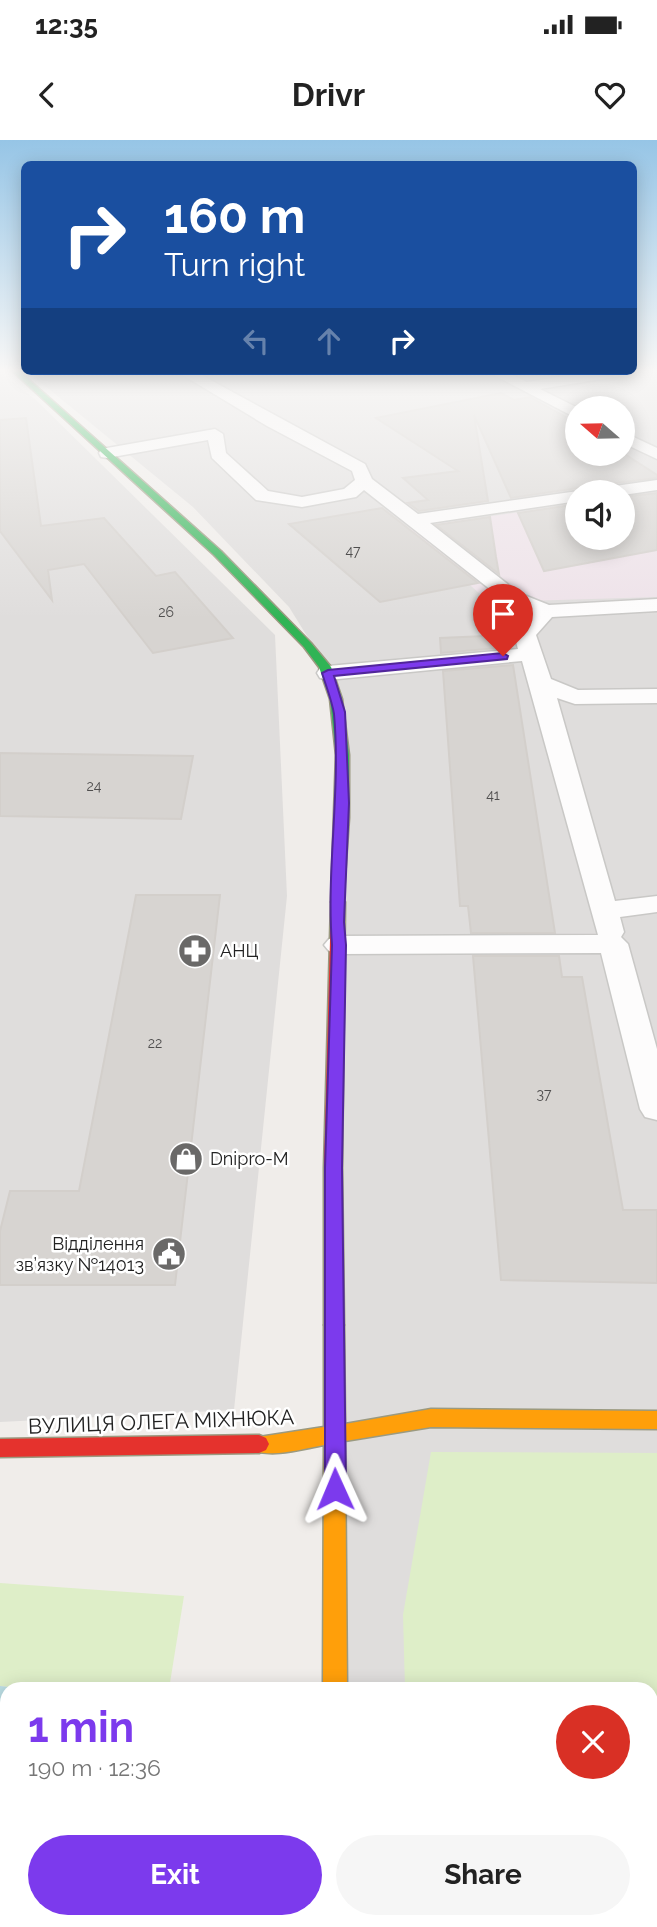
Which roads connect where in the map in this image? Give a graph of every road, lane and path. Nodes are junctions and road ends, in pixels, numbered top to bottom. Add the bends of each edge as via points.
1 (110, 452) edge
2 (218, 452) edge
3 (329, 452) edge
4 (107, 453) joint
5 (364, 481) junction
6 (657, 485) edge
7 (635, 488) edge
8 (565, 498) edge
9 (416, 520) junction
10 (657, 606) edge
11 (546, 611) junction
12 (530, 654) junction
13 (328, 673) junction
14 (541, 683) junction
15 (657, 696) edge
16 (657, 904) edge
17 (604, 911) junction
18 (613, 944) junction
19 (339, 945) junction
20 (657, 1109) edge
21 (657, 1420) edge
22 (335, 1433) junction
23 (0, 1448) edge
24 (335, 1682) edge

1 - 4 lane
2 - 5 lane via 262,496 302,502 350,493
3 - 5 lane via 359,468
4 - 13 main road via 247,581
5 - 9 lane
6 - 7 lane
8 - 9 lane
9 - 11 lane via 512,597
10 - 11 lane
11 - 12 lane via 525,634
12 - 13 lane
12 - 14 lane
13 - 19 main road via 339,712
14 - 15 lane via 575,697
14 - 17 lane
16 - 17 lane
17 - 18 lane
18 - 19 lane
18 - 20 lane
19 - 22 main road via 333,1168
21 - 22 main road, ВУЛИЦЯ ОЛЕГА МІХНЮКА via 431,1418
22 - 23 main road, ВУЛИЦЯ ОЛЕГА МІХНЮКА via 278,1444
22 - 24 main road

